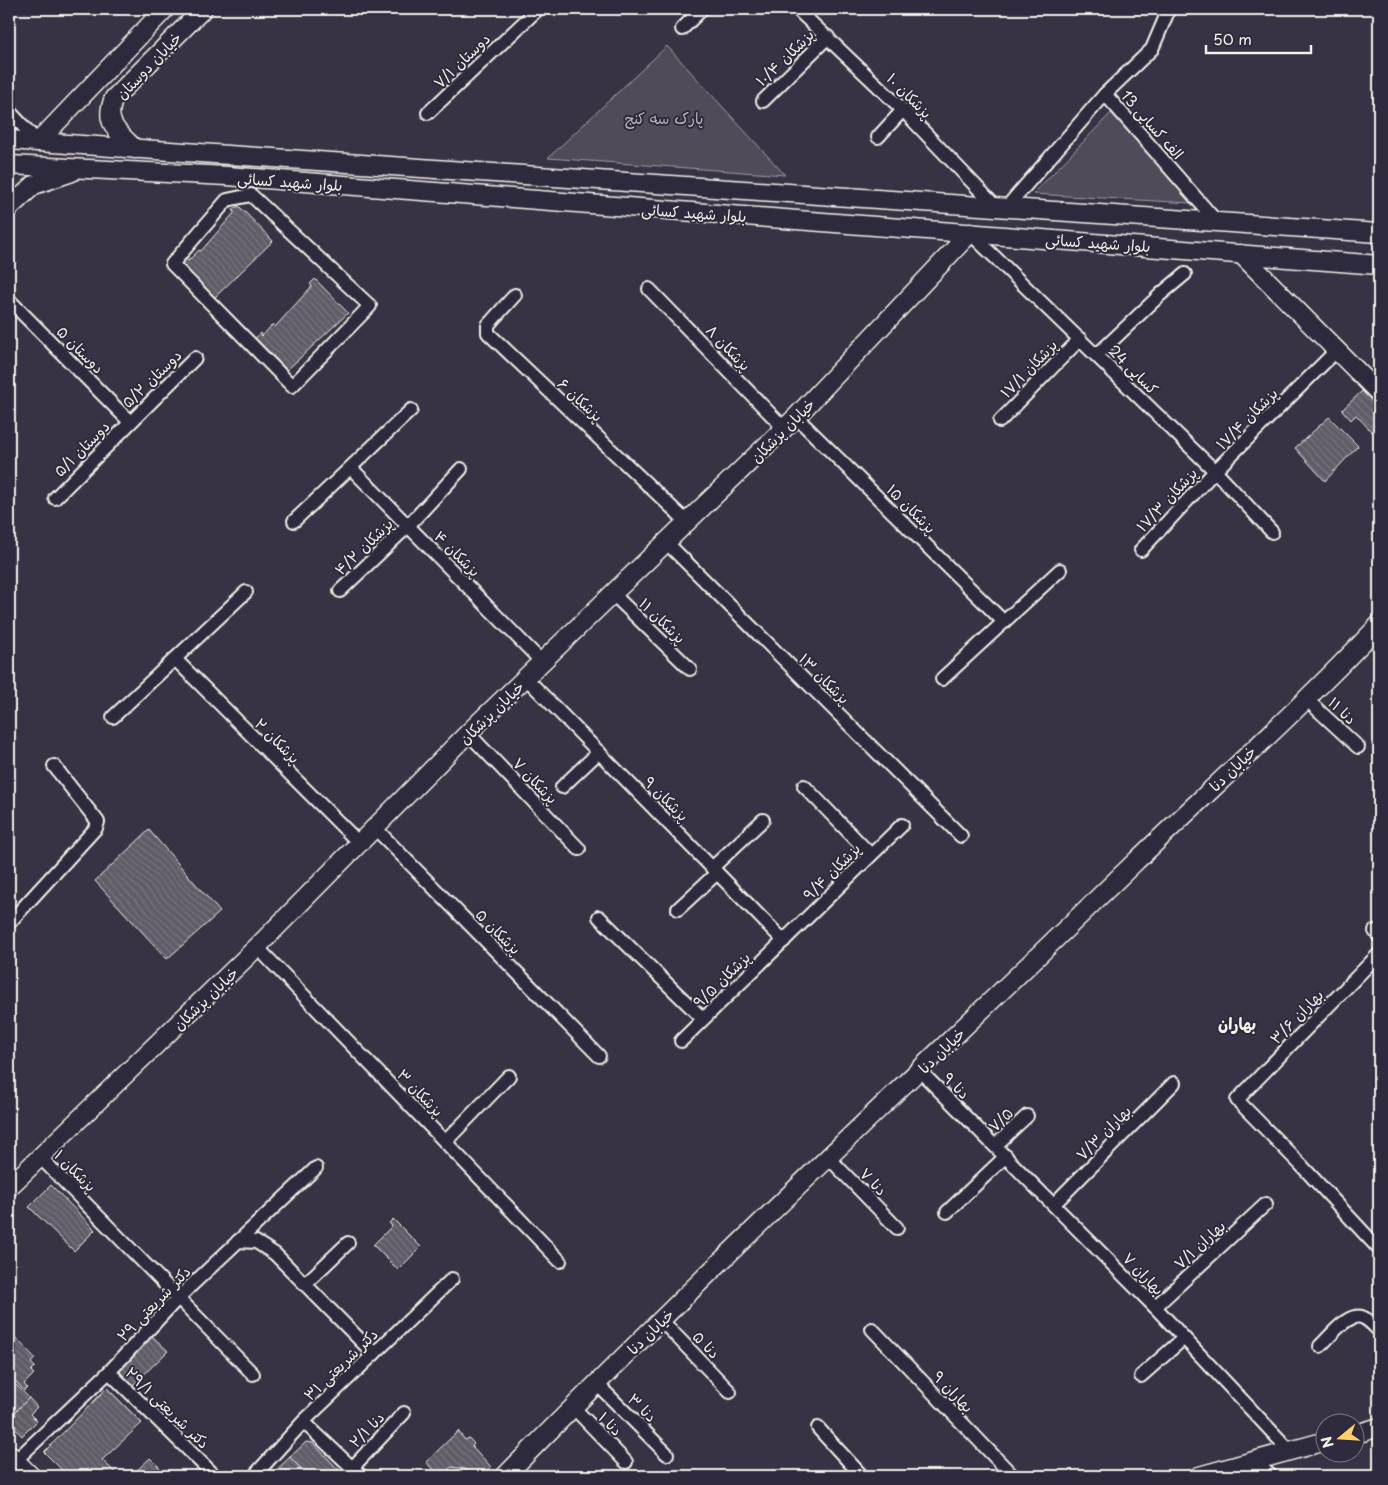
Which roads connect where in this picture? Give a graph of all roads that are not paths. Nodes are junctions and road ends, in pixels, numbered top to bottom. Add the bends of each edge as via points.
1 (166, 9) edge
2 (538, 9) edge
3 (702, 9) edge
4 (797, 9) edge
5 (1169, 9) edge
6 (195, 11) edge
7 (682, 29) dead end
8 (828, 37) junction
9 (1105, 94) junction
10 (763, 100) dead end
11 (903, 110) junction
12 (9, 111) edge
13 (428, 113) dead end
14 (878, 137) dead end
15 (9, 140) edge
16 (38, 142) junction
17 (134, 149) junction
18 (9, 165) edge
19 (80, 169) junction
20 (504, 174) junction
21 (227, 176) junction
22 (501, 198) junction
23 (228, 200) junction
24 (1001, 207) junction
25 (9, 208) edge
26 (1217, 222) junction
27 (970, 233) junction
28 (1379, 233) edge
29 (1241, 254) junction
30 (1288, 258) junction
31 (1379, 265) edge
32 (1185, 274) dead end
33 (650, 289) dead end
34 (515, 295) dead end
35 (9, 300) edge
36 (1080, 339) junction
37 (1337, 350) junction
38 (1097, 355) junction
39 (195, 358) dead end
40 (1379, 382) edge
41 (1379, 393) edge
42 (411, 410) dead end
43 (1000, 421) dead end
44 (130, 422) junction
45 (790, 423) junction
46 (351, 468) junction
47 (461, 469) dead end
48 (1215, 471) junction
49 (55, 498) dead end
50 (294, 521) dead end
51 (687, 522) junction
52 (408, 526) junction
53 (1272, 532) dead end
54 (667, 543) junction
55 (1141, 550) dead end
56 (1060, 570) dead end
57 (340, 591) dead end
58 (246, 592) dead end
59 (612, 594) junction
60 (1004, 622) junction
61 (1376, 635) edge
62 (175, 659) junction
63 (542, 662) junction
64 (690, 670) dead end
65 (526, 678) junction
66 (942, 679) dead end
67 (1305, 698) junction
68 (114, 717) dead end
69 (468, 733) junction
70 (1358, 747) dead end
71 (598, 752) junction
72 (54, 766) dead end
73 (804, 786) dead end
74 (562, 787) dead end
75 (763, 820) dead end
76 (902, 824) dead end
77 (375, 828) junction
78 (961, 836) dead end
79 (359, 843) junction
80 (579, 849) dead end
81 (870, 854) junction
82 (715, 870) junction
83 (678, 909) dead end
84 (598, 917) dead end
85 (9, 923) edge
86 (784, 941) junction
87 (257, 947) junction
88 (1379, 954) edge
89 (703, 1019) junction
90 (681, 1041) dead end
91 (599, 1056) dead end
92 (920, 1071) junction
93 (509, 1076) dead end
94 (1174, 1083) dead end
95 (1026, 1116) dead end
96 (971, 1123) joint
97 (446, 1141) junction
98 (996, 1145) junction
99 (828, 1156) junction
100 (1006, 1156) junction
101 (40, 1157) junction
102 (316, 1168) dead end
103 (9, 1187) edge
104 (1054, 1204) junction
105 (1266, 1204) dead end
106 (947, 1212) dead end
107 (897, 1228) dead end
108 (238, 1241) junction
109 (348, 1243) dead end
110 (1379, 1249) edge
111 (560, 1261) dead end
112 (452, 1279) dead end
113 (305, 1284) junction
114 (178, 1298) junction
115 (1156, 1308) junction
116 (660, 1320) junction
117 (872, 1329) dead end
118 (1379, 1331) edge
119 (1184, 1338) junction
120 (1320, 1346) dead end
121 (374, 1354) junction
122 (109, 1372) junction
123 (253, 1374) dead end
124 (1141, 1376) dead end
125 (596, 1383) junction
126 (730, 1392) dead end
127 (572, 1407) junction
128 (404, 1413) dead end
129 (309, 1427) dead end
130 (1379, 1427) edge
131 (818, 1428) dead end
132 (1366, 1431) edge
133 (1316, 1444) edge
134 (1290, 1451) junction
135 (667, 1454) dead end
136 (12, 1458) edge
137 (626, 1462) dead end
138 (1255, 1462) junction
139 (356, 1472) edge
140 (30, 1476) edge
141 (215, 1476) edge
142 (254, 1476) edge
143 (505, 1476) edge
144 (862, 1476) edge
145 (1013, 1476) edge
146 (1199, 1476) edge
147 (1271, 1476) edge

1 - 16 street, خیابان دوستان
2 - 13 street, ۷/۱ دوستان
3 - 7 street
4 - 8 street, ۱۰ پزشکان
5 - 9 street via 1152,49
6 - 17 street, خیابان دوستان via 114,98 109,110 113,127
8 - 10 street, ۱۰/۴ پزشکان
8 - 11 street, ۱۰ پزشکان
9 - 24 street, 13 الف کسایی
9 - 26 street, 13 الف کسایی
11 - 14 street
11 - 24 street, ۱۰ پزشکان
12 - 16 street
15 - 16 street, بلوار شهید کسائی
16 - 17 street, بلوار شهید کسائی
17 - 20 street, بلوار شهید کسائی
18 - 19 street, بلوار شهید کسائی
19 - 21 street, بلوار شهید کسائی
19 - 25 street via 34,185
20 - 22 street
20 - 24 street, بلوار شهید کسائی
21 - 22 street, بلوار شهید کسائی
21 - 23 street
22 - 27 street, بلوار شهید کسائی
23 - 23 street via 172,264 292,386 370,306 251,195
24 - 26 street, بلوار شهید کسائی
26 - 28 street, بلوار شهید کسائی
27 - 29 street, بلوار شهید کسائی
27 - 36 street, کسایی 24
27 - 45 street, خیابان پزشکان
29 - 30 street, بلوار شهید کسائی
29 - 37 street
30 - 31 street, بلوار شهید کسائی
30 - 40 street via 1280,281
32 - 38 street
33 - 45 street, ۸ پزشکان
34 - 51 street, ۶ پزشکان via 488,325 488,333
35 - 44 street, ۵ دوستان
36 - 38 street, کسایی 24
36 - 43 street, ۱۷/۱ پزشکان
37 - 41 street
37 - 48 street, ۱۷/۴ پزشکان
38 - 48 street, کسایی 24
39 - 44 street, ۵/۲ دوستان
42 - 46 street
44 - 49 street, ۵/۱ دوستان
45 - 51 street, خیابان پزشکان
45 - 60 street, ۱۵ پزشکان
46 - 50 street
46 - 52 street, ۴ پزشکان
47 - 52 street, ۴/۲ پزشکان
48 - 53 street, کسایی 24
48 - 55 street, ۱۷/۳ پزشکان
51 - 54 street, خیابان پزشکان
52 - 57 street, ۴/۲ پزشکان
52 - 63 street, ۴ پزشکان
54 - 59 street, خیابان پزشکان
54 - 78 street, ۱۳ پزشکان
56 - 60 street
58 - 62 street
59 - 63 street, خیابان پزشکان
59 - 64 street, ۱۱ پزشکان
60 - 66 street
61 - 67 street, خیابان دنا
62 - 68 street
62 - 79 street, ۲ پزشکان
63 - 65 street, خیابان پزشکان
65 - 69 street, خیابان پزشکان
65 - 71 street, ۹ پزشکان
67 - 70 street, ۱۱ دنا
67 - 92 street, خیابان دنا
69 - 77 street, خیابان پزشکان
69 - 80 street, ۷ پزشکان
71 - 74 street
71 - 82 street, ۹ پزشکان
72 - 85 street via 98,822
73 - 81 street
75 - 82 street
76 - 81 street, ۹/۴ پزشکان
77 - 79 street, خیابان پزشکان
77 - 91 street, ۵ پزشکان
79 - 87 street, خیابان پزشکان
81 - 86 street, ۹/۴ پزشکان
82 - 83 street
82 - 86 street, ۹ پزشکان
84 - 89 street
86 - 89 street, ۹/۵ پزشکان
87 - 97 street, ۳ پزشکان
87 - 101 street, خیابان پزشکان
88 - 110 street, ۳/۶ بهاران via 1237,1100
89 - 90 street, ۹/۵ پزشکان
92 - 96 street, ۹ دنا
92 - 99 street, خیابان دنا
93 - 97 street
94 - 104 street, ۷/۳ بهاران
95 - 98 street, ۷/۵
96 - 98 street, ۷ بهاران
97 - 111 street, ۳ پزشکان
98 - 100 street, ۷ بهاران
99 - 107 street, ۷ دنا
99 - 116 street, خیابان دنا
100 - 104 street, ۷ بهاران
100 - 106 street
101 - 103 street, خیابان پزشکان
101 - 114 street, ۱ پزشکان
102 - 108 street, ۲۹ دکتر شریعتی
104 - 115 street, ۷ بهاران
105 - 115 street, ۷/۱ بهاران
108 - 113 street via 256,1242 275,1254
108 - 114 street, ۲۹ دکتر شریعتی
109 - 113 street
112 - 121 street, ۳۱ دکتر شریعتی
113 - 121 street
114 - 122 street, ۲۹ دکتر شریعتی
114 - 123 street, ۱ پزشکان
115 - 119 street, ۷ بهاران
116 - 125 street, خیابان دنا
116 - 126 street, ۵ دنا
117 - 145 street, ۹ بهاران
118 - 120 street via 1364,1317 1356,1316 1348,1319
119 - 124 street
119 - 134 street, ۷ بهاران
121 - 142 street, ۳۱ دکتر شریعتی via 304,1421
122 - 136 street, ۲۹ دکتر شریعتی
122 - 141 street, ۲۹/۱ دکتر شریعتی
125 - 127 street, خیابان دنا
125 - 135 street, ۳ دنا
127 - 137 street, ۱ دنا
127 - 143 street, خیابان دنا
128 - 139 street, ۲/۱ دنا
129 - 139 street
130 - 132 street
131 - 144 street
133 - 134 street
134 - 138 street
136 - 140 main road
138 - 146 street
138 - 147 street

